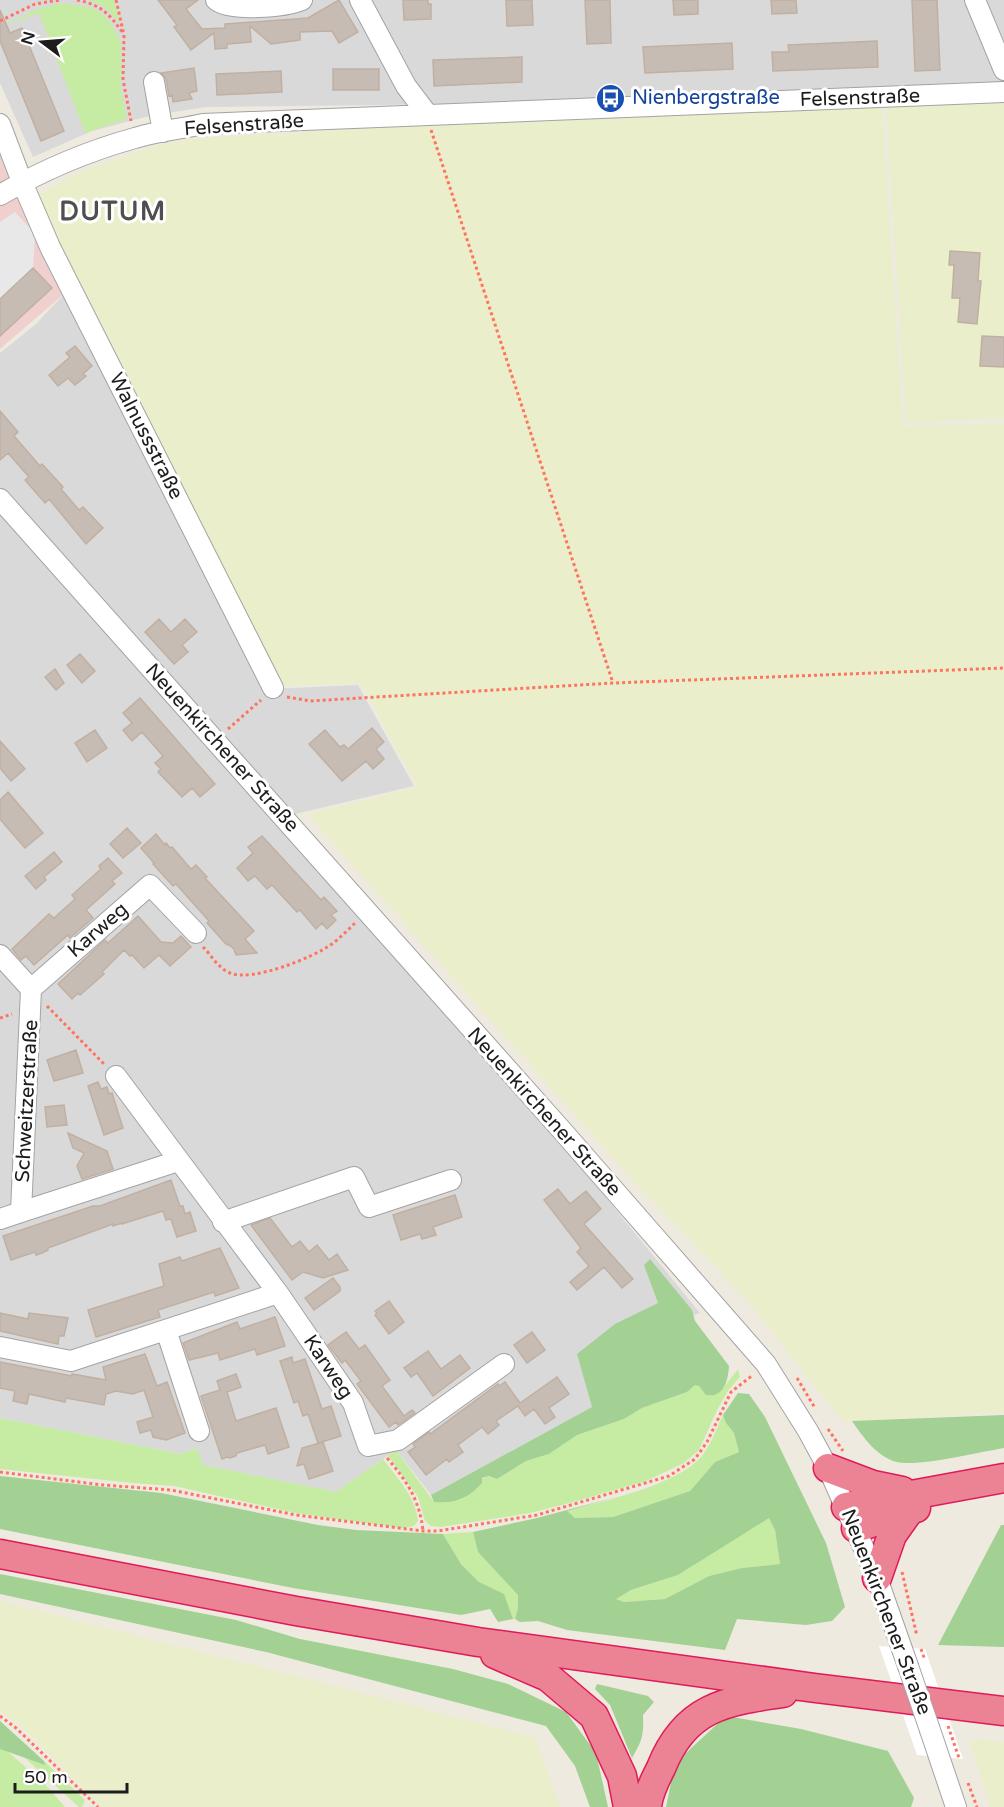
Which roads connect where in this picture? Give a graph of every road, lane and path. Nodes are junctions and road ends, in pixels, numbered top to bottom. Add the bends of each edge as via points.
1 (58, 0) edge
2 (77, 0) edge
3 (116, 0) edge
4 (216, 0) edge
5 (302, 0) edge
6 (360, 0) edge
7 (975, 0) edge
8 (0, 21) edge
9 (124, 35) junction
10 (1004, 70) edge
11 (154, 82) dead end
12 (1004, 92) edge
13 (428, 115) junction
14 (0, 124) edge
15 (163, 132) junction
16 (137, 137) junction
17 (22, 182) junction
18 (0, 195) edge
19 (0, 499) edge
20 (1004, 668) edge
21 (613, 683) junction
22 (273, 688) junction
23 (215, 740) junction
24 (366, 912) junction
25 (196, 933) joint
26 (0, 955) edge
27 (31, 989) junction
28 (116, 1076) joint
29 (178, 1161) junction
30 (451, 1180) dead end
31 (21, 1212) junction
32 (0, 1219) edge
33 (223, 1222) junction
34 (278, 1293) junction
35 (166, 1330) junction
36 (0, 1347) edge
37 (504, 1364) dead end
38 (766, 1364) junction
39 (199, 1431) dead end
40 (368, 1446) junction
41 (828, 1468) junction
42 (0, 1472) edge
43 (1004, 1479) edge
44 (911, 1502) junction
45 (851, 1517) junction
46 (423, 1531) junction
47 (0, 1554) edge
48 (877, 1578) junction
49 (478, 1642) junction
50 (815, 1688) junction
51 (1003, 1710) edge
52 (0, 1716) edge
53 (98, 1807) edge
54 (628, 1807) edge
55 (647, 1807) edge
56 (956, 1807) edge

1 - 8 path via 35,4
2 - 9 path via 92,3 108,13
3 - 9 path
4 - 5 street via 233,7 284,5
6 - 13 street via 406,86
7 - 10 street
9 - 16 path via 123,79 129,118
11 - 15 street
12 - 13 street, Felsenstraße
13 - 15 street, Felsenstraße via 203,124
13 - 21 path
14 - 17 street
15 - 16 street, Felsenstraße
16 - 17 street, Felsenstraße via 73,158
17 - 18 street, Felsenstraße
17 - 22 street, Walnussstraße via 50,247
19 - 23 street, Neuenkirchener Straße
20 - 21 path
21 - 22 path via 310,701 280,695
22 - 23 path
23 - 24 street, Neuenkirchener Straße
24 - 25 path via 331,945 281,967 239,976 228,973 197,940
24 - 38 street, Neuenkirchener Straße
25 - 27 street, Karweg via 150,885
26 - 27 street
27 - 28 path
27 - 31 street, Schweitzerstraße
28 - 29 street, Karweg
29 - 31 street, Schweitzerstraße
29 - 33 street, Karweg
30 - 33 street via 369,1207 354,1177
31 - 32 street, Schweitzerstraße
33 - 34 street, Karweg
34 - 35 street
34 - 40 street, Karweg via 353,1403
35 - 36 street via 71,1361
35 - 39 street
37 - 40 street via 398,1440
38 - 41 street, Neuenkirchener Straße
38 - 46 path via 731,1392 695,1459 669,1476 537,1515
40 - 46 path via 388,1459 417,1500
41 - 44 highway
41 - 45 street, Neuenkirchener Straße
42 - 46 path via 171,1490 296,1515
43 - 44 highway
44 - 45 highway
44 - 48 highway via 892,1535
45 - 48 street, Neuenkirchener Straße
47 - 49 highway
48 - 56 street, Neuenkirchener Straße, bridge
49 - 50 highway
49 - 54 highway via 501,1658 548,1677 594,1716 622,1776
50 - 51 highway
50 - 55 highway via 738,1699 700,1716 680,1732 667,1751
52 - 53 path

